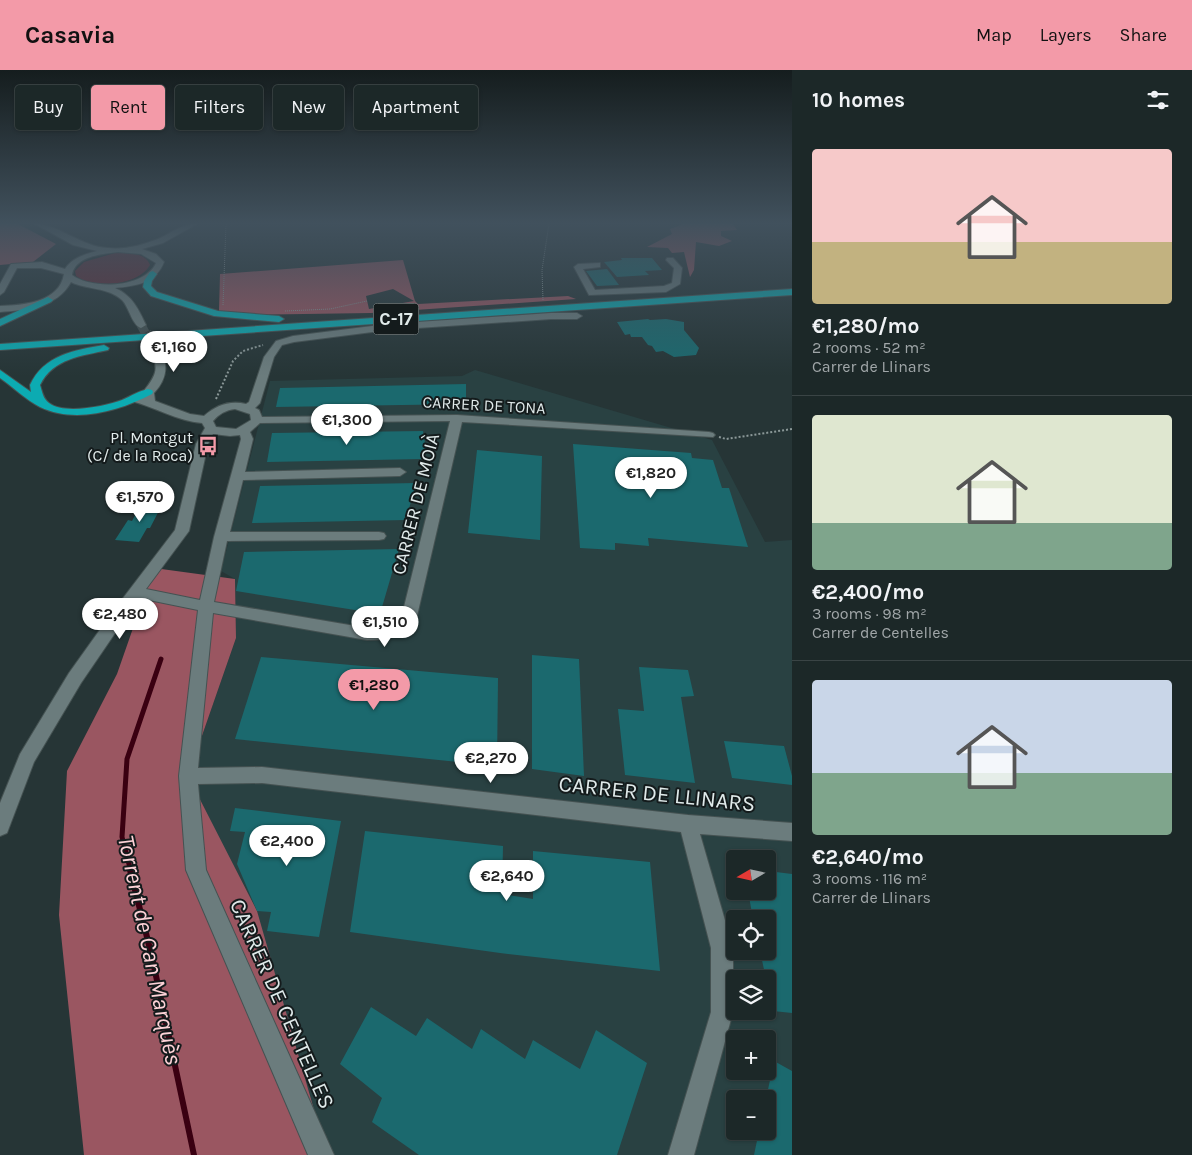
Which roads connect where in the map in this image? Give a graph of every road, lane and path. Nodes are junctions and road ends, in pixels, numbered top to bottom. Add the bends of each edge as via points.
1 (68, 274) joint
2 (9, 275) edge
3 (224, 275) edge
4 (542, 275) edge
5 (582, 275) edge
6 (677, 275) edge
7 (150, 276) junction
8 (98, 287) junction
9 (792, 287) edge
10 (0, 292) edge
11 (630, 292) junction
12 (792, 292) edge
13 (694, 294) junction
14 (48, 300) junction
15 (543, 301) dead end
16 (367, 302) dead end
17 (578, 302) junction
18 (223, 305) dead end
19 (0, 309) edge
20 (284, 311) dead end
21 (577, 316) dead end
22 (325, 318) junction
23 (360, 322) junction
24 (0, 323) edge
25 (0, 340) edge
26 (279, 343) junction
27 (126, 345) junction
28 (154, 346) tunnel mouth
29 (0, 347) edge
30 (0, 353) edge
31 (0, 373) edge
32 (149, 397) junction
33 (45, 406) junction
34 (249, 408) junction
35 (215, 411) junction
36 (457, 418) junction
37 (257, 420) junction
38 (209, 425) junction
39 (792, 429) edge
40 (244, 431) junction
41 (709, 436) joint
42 (400, 472) dead end
43 (237, 476) junction
44 (379, 536) dead end
45 (221, 537) junction
46 (137, 592) junction
47 (207, 605) junction
48 (188, 776) junction
49 (688, 824) junction
50 (0, 827) edge
51 (792, 832) edge
52 (321, 1155) edge
53 (681, 1155) edge

1 - 8 street via 73,281
1 - 14 street via 63,288
2 - 10 street
3 - 18 path
4 - 15 path
5 - 11 street via 592,293
6 - 11 street via 676,284 666,289
7 - 8 street via 131,284
7 - 8 street via 137,297 140,323 124,296
7 - 22 highway via 147,287 154,294 218,314 263,319
9 - 13 highway, C-17
11 - 13 highway
11 - 17 highway
12 - 23 highway, C-17
13 - 17 highway, C-17
14 - 19 street
14 - 24 highway
16 - 20 path via 330,309
17 - 22 highway, C-17
21 - 26 street via 388,328 292,338
22 - 25 highway, C-17
23 - 27 highway
23 - 29 highway, C-17
26 - 34 street via 269,357 254,403
26 - 35 path via 243,351 233,361 214,404
27 - 30 highway
27 - 33 highway via 76,354 48,367 36,379 35,385
28 - 32 street via 162,369
31 - 33 highway
32 - 33 highway via 93,410 60,410
32 - 38 street via 173,414
34 - 35 street via 226,407
34 - 37 street via 255,412
35 - 38 street
36 - 37 street, CARRER DE TONA
36 - 41 street, CARRER DE TONA
36 - 47 street, CARRER DE MOIÀ via 409,616 403,626 393,632 367,634
37 - 40 street
38 - 40 street via 218,432
38 - 46 street via 182,531
39 - 41 path via 726,438
40 - 43 street, CARRER DE CENTELLES via 247,439
42 - 43 street
43 - 45 street, CARRER DE CENTELLES
44 - 45 street
45 - 47 street, CARRER DE CENTELLES
46 - 47 street, CARRER DE MOIÀ
46 - 50 street via 75,678 26,759
47 - 48 street, CARRER DE CENTELLES
48 - 49 street, CARRER DE LLINARS via 262,774
48 - 52 street, CARRER DE CENTELLES via 196,870
49 - 51 street, CARRER DE LLINARS
49 - 53 street via 722,948 722,1012

